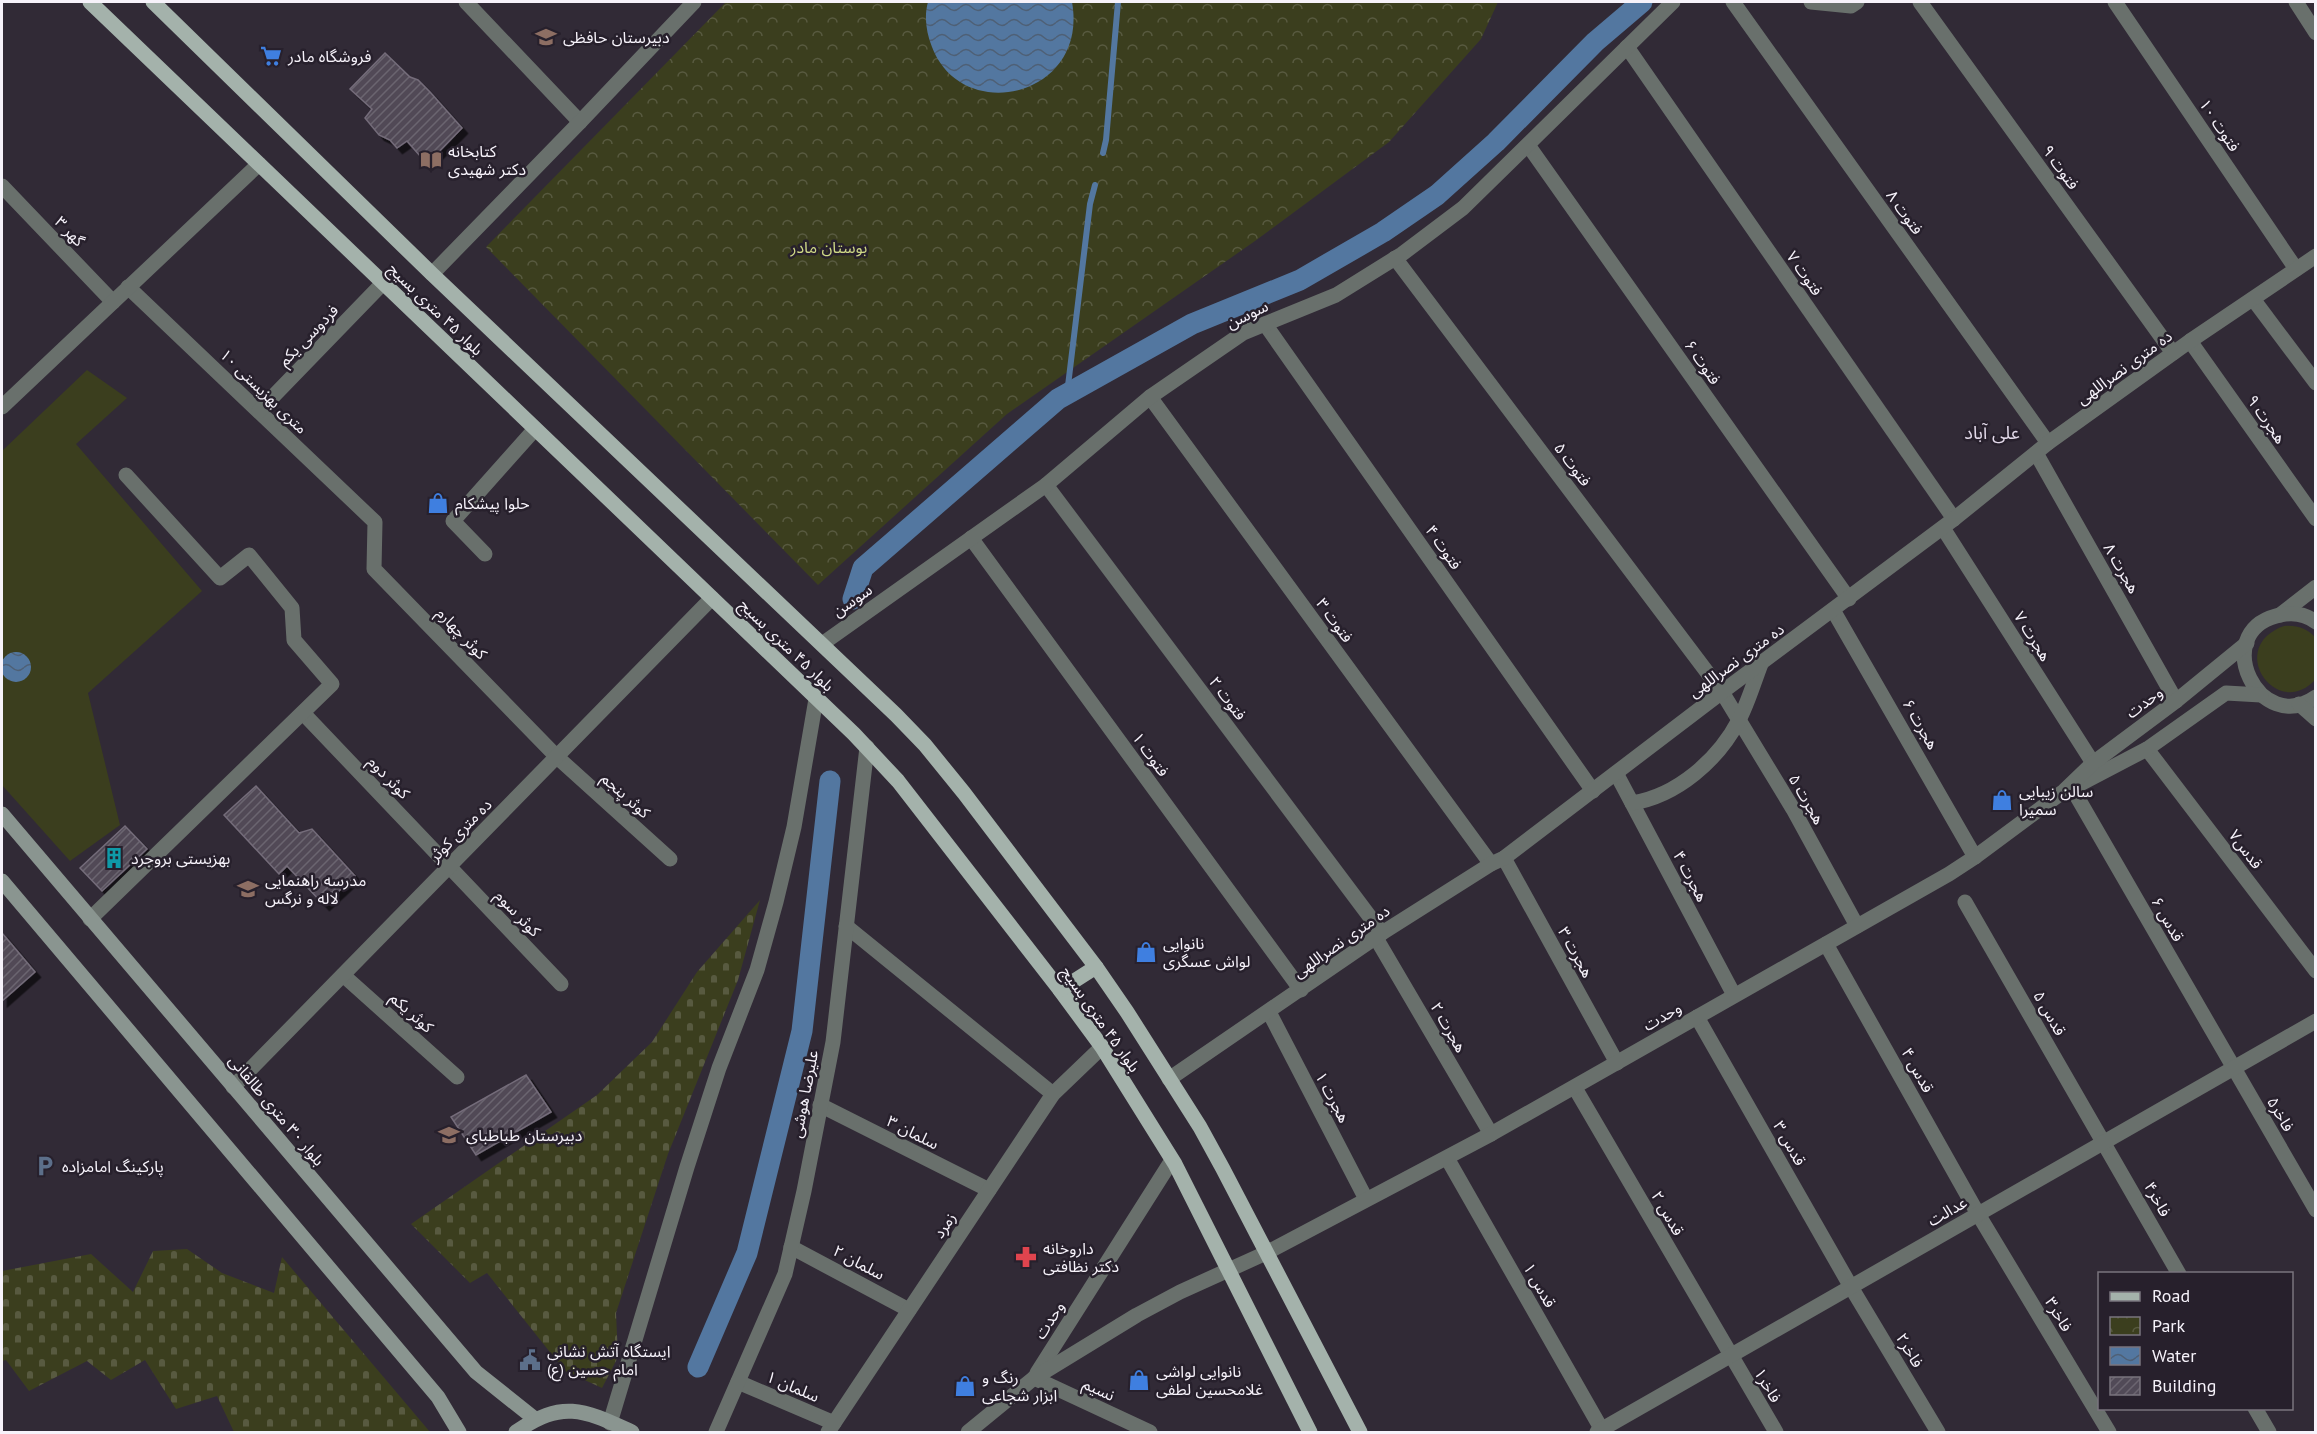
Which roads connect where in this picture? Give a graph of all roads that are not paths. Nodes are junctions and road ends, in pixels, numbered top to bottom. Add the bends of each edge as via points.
1 (90, 2) edge
2 (153, 2) edge
3 (466, 2) edge
4 (694, 2) edge
5 (1673, 2) edge
6 (1732, 2) edge
7 (1811, 2) edge
8 (1857, 2) edge
9 (1920, 2) edge
10 (2115, 2) edge
11 (2296, 2) edge
12 (2316, 33) edge
13 (1627, 47) junction
14 (580, 122) junction
15 (1528, 145) junction
16 (259, 164) junction
17 (2, 186) edge
18 (2316, 255) edge
19 (1395, 258) junction
20 (2296, 269) junction
21 (432, 274) junction
22 (383, 283) junction
23 (128, 287) junction
24 (2253, 299) junction
25 (113, 302) junction
26 (1265, 324) junction
27 (2190, 341) junction
28 (2173, 353) junction
29 (2316, 383) edge
30 (1150, 397) junction
31 (2, 406) edge
32 (259, 411) junction
33 (535, 429) junction
34 (2048, 443) junction
35 (2036, 453) junction
36 (126, 475) dead end
37 (1046, 485) junction
38 (2316, 519) edge
39 (375, 522) joint
40 (1949, 523) junction
41 (971, 538) junction
42 (485, 554) dead end
43 (2316, 587) edge
44 (712, 598) junction
45 (1849, 599) junction
46 (1833, 610) junction
47 (2279, 615) junction
48 (2316, 622) edge
49 (2247, 643) junction
50 (822, 644) junction
51 (1761, 664) junction
52 (1722, 692) junction
53 (2261, 695) junction
54 (2316, 696) edge
55 (816, 699) junction
56 (2176, 701) junction
57 (2300, 704) junction
58 (303, 713) junction
59 (1739, 720) junction
60 (2316, 720) edge
61 (867, 747) junction
62 (2147, 749) junction
63 (557, 757) junction
64 (2093, 763) junction
65 (1616, 773) junction
66 (2068, 790) junction
67 (1593, 791) junction
68 (1632, 803) junction
69 (2, 814) edge
70 (1975, 857) junction
71 (670, 859) dead end
72 (1498, 861) junction
73 (449, 867) junction
74 (3, 886) edge
75 (1965, 902) dead end
76 (90, 919) junction
77 (846, 926) junction
78 (1857, 926) junction
79 (1379, 936) junction
80 (1826, 944) junction
81 (1096, 967) junction
82 (2316, 971) edge
83 (343, 975) junction
84 (561, 984) dead end
85 (1060, 990) junction
86 (1301, 990) junction
87 (1734, 995) junction
88 (1269, 1012) junction
89 (1697, 1017) junction
90 (2316, 1021) edge
91 (1102, 1047) junction
92 (1617, 1063) junction
93 (2234, 1067) junction
94 (457, 1077) dead end
95 (1169, 1079) junction
96 (233, 1087) junction
97 (1575, 1088) junction
98 (1053, 1094) junction
99 (820, 1106) junction
100 (1491, 1134) junction
101 (2105, 1141) junction
102 (1447, 1158) junction
103 (1172, 1160) junction
104 (988, 1190) junction
105 (1366, 1199) junction
106 (2316, 1210) edge
107 (1978, 1214) junction
108 (791, 1247) junction
109 (1266, 1253) junction
110 (1229, 1270) junction
111 (2178, 1272) edge
112 (1851, 1287) junction
113 (909, 1310) junction
114 (1730, 1356) junction
115 (1034, 1378) junction
116 (738, 1382) junction
117 (2256, 1410) edge
118 (535, 1419) junction
119 (610, 1423) junction
120 (831, 1428) edge
121 (1600, 1431) edge
122 (459, 1432) edge
123 (516, 1432) edge
124 (632, 1432) edge
125 (716, 1432) edge
126 (968, 1432) edge
127 (1150, 1432) edge
128 (1310, 1432) edge
129 (1360, 1432) edge
130 (1776, 1432) edge
131 (1938, 1432) edge
132 (2109, 1432) edge
133 (2269, 1432) edge

1 - 16 main road, بلوار ۴۵ متری بسیج
2 - 21 main road, بلوار ۴۵ متری بسیج
3 - 14 street
4 - 14 street
5 - 13 street, سوسن
6 - 34 street, فتوت ۸
7 - 8 street via 1851,6
9 - 28 street, فتوت ۹
10 - 20 street, فتوت ۱۰
11 - 12 street
13 - 15 street, سوسن
13 - 40 street, فتوت ۷
14 - 21 street
15 - 19 street, سوسن via 1463,208
15 - 45 street, فتوت ۶
16 - 22 main road, بلوار ۴۵ متری بسیج
16 - 23 street
17 - 25 street, گهر ۳
18 - 20 street, ده متری نصراللهی
19 - 26 street, سوسن via 1336,295
19 - 52 street, فتوت ۵
20 - 24 street, ده متری نصراللهی
21 - 50 main road, بلوار ۴۵ متری بسیج
22 - 32 street, فردوسی یکم
22 - 33 main road, بلوار ۴۵ متری بسیج
23 - 25 street
23 - 32 street, ۱۰ متری بهزیستی
24 - 27 street, ده متری نصراللهی
24 - 29 street
25 - 31 street
26 - 30 street, سوسن via 1243,333
26 - 67 street, فتوت ۴
27 - 28 street, ده متری نصراللهی
27 - 38 street, هجرت ۹
28 - 34 street, ده متری نصراللهی
30 - 37 street, سوسن
30 - 72 street, فتوت ۳
32 - 39 street, ۱۰ متری بهزیستی
33 - 42 street via 453,521
33 - 44 main road, بلوار ۴۵ متری بسیج
34 - 35 street, ده متری نصراللهی
35 - 40 street, ده متری نصراللهی
35 - 56 street, هجرت ۸
36 - 58 street via 220,578 249,555 292,608 294,640 332,684
37 - 41 street, سوسن
37 - 79 street, فتوت ۲
39 - 63 street, کوثر چهارم via 374,569
40 - 45 street, ده متری نصراللهی
40 - 64 street, هجرت ۷
41 - 50 street, سوسن
41 - 86 street, فتوت ۱
43 - 47 street
44 - 55 main road, بلوار ۴۵ متری بسیج
44 - 63 street, ده متری کوثر
45 - 46 street, ده متری نصراللهی
46 - 51 street, ده متری نصراللهی
46 - 70 street, هجرت ۶
47 - 48 street via 2298,614
47 - 49 street, وحدت via 2259,625
49 - 53 street via 2246,674
49 - 56 street, وحدت
50 - 81 main road, بلوار ۴۵ متری بسیج via 925,745
51 - 52 street, ده متری نصراللهی
51 - 59 street
52 - 59 street, هجرت ۵
52 - 65 street, ده متری نصراللهی
53 - 57 street, وحدت via 2273,702
53 - 62 street, وحدت via 2226,693
54 - 57 street
55 - 61 main road, بلوار ۴۵ متری بسیج
55 - 119 street via 794,827 776,902 756,970 719,1068
56 - 64 street, وحدت
57 - 60 street
58 - 73 street, کوثر دوم
58 - 76 street
59 - 68 street via 1705,765 1673,789
59 - 78 street, هجرت ۵
61 - 77 street, علیرضا هوشی
61 - 85 main road, بلوار ۴۵ متری بسیج via 906,790
62 - 66 street, وحدت
62 - 82 street, قدس۷
63 - 71 street, کوثر پنجم
63 - 73 street, ده متری کوثر
64 - 66 street, وحدت
65 - 67 street, ده متری نصراللهی
65 - 68 street, هجرت ۴
66 - 70 street, وحدت
66 - 93 street, قدس ۶
67 - 72 street, ده متری نصراللهی
68 - 87 street, هجرت ۴
69 - 76 main road, بلوار ۳۰ متری طالقانی
70 - 78 street, وحدت
72 - 79 street, ده متری نصراللهی
72 - 92 street, هجرت ۳
73 - 83 street, ده متری کوثر
73 - 84 street, کوثر سوم
74 - 122 main road via 438,1397
75 - 101 street, قدس ۵
76 - 96 main road, بلوار ۳۰ متری طالقانی
77 - 98 street
77 - 99 street, علیرضا هوشی via 833,1042
78 - 80 street, وحدت
79 - 86 street, ده متری نصراللهی
79 - 100 street, هجرت ۲
80 - 87 street, وحدت
80 - 107 street, قدس ۴
81 - 85 main road
81 - 95 main road, بلوار ۴۵ متری بسیج
83 - 94 street, کوثر یکم
83 - 96 street, ده متری کوثر
85 - 91 main road, بلوار ۴۵ متری بسیج
86 - 88 street, ده متری نصراللهی
87 - 89 street, وحدت
88 - 95 street, ده متری نصراللهی
88 - 105 street, هجرت ۱
89 - 92 street, وحدت
89 - 112 street, قدس ۳
90 - 93 street, عدالت
91 - 98 street, زمرد
91 - 103 main road, بلوار ۴۵ متری بسیج
92 - 97 street, وحدت
93 - 101 street, عدالت
93 - 106 street, فاخر۵
95 - 109 main road, بلوار ۴۵ متری بسیج via 1200,1127
96 - 118 main road, بلوار ۳۰ متری طالقانی via 476,1372
97 - 100 street, وحدت
97 - 114 street, قدس ۲
98 - 104 street, زمرد
99 - 104 street, سلمان ۳
99 - 108 street, علیرضا هوشی
100 - 102 street, وحدت
101 - 107 street, عدالت
101 - 111 street, فاخر۴
102 - 105 street, وحدت
102 - 121 street, قدس ۱
103 - 110 main road, بلوار ۴۵ متری بسیج
103 - 115 street, وحدت
104 - 113 street, زمرد
105 - 109 street, وحدت
107 - 112 street, عدالت
107 - 132 street, فاخر۳
108 - 113 street, سلمان ۲
108 - 116 street, علیرضا هوشی via 785,1274
109 - 110 street, وحدت
109 - 129 main road, بلوار ۴۵ متری بسیج
110 - 115 street, وحدت via 1137,1315
110 - 128 main road, بلوار ۴۵ متری بسیج
112 - 114 street, عدالت
112 - 131 street, فاخر۲
113 - 120 street, زمرد
114 - 121 street, عدالت
114 - 130 street, فاخر۱
115 - 126 street, وحدت
115 - 127 street, نسیم
116 - 120 street, سلمان ۱
116 - 125 street, علیرضا هوشی
117 - 133 street
118 - 119 main road via 562,1411 590,1413
118 - 123 main road
119 - 124 main road

